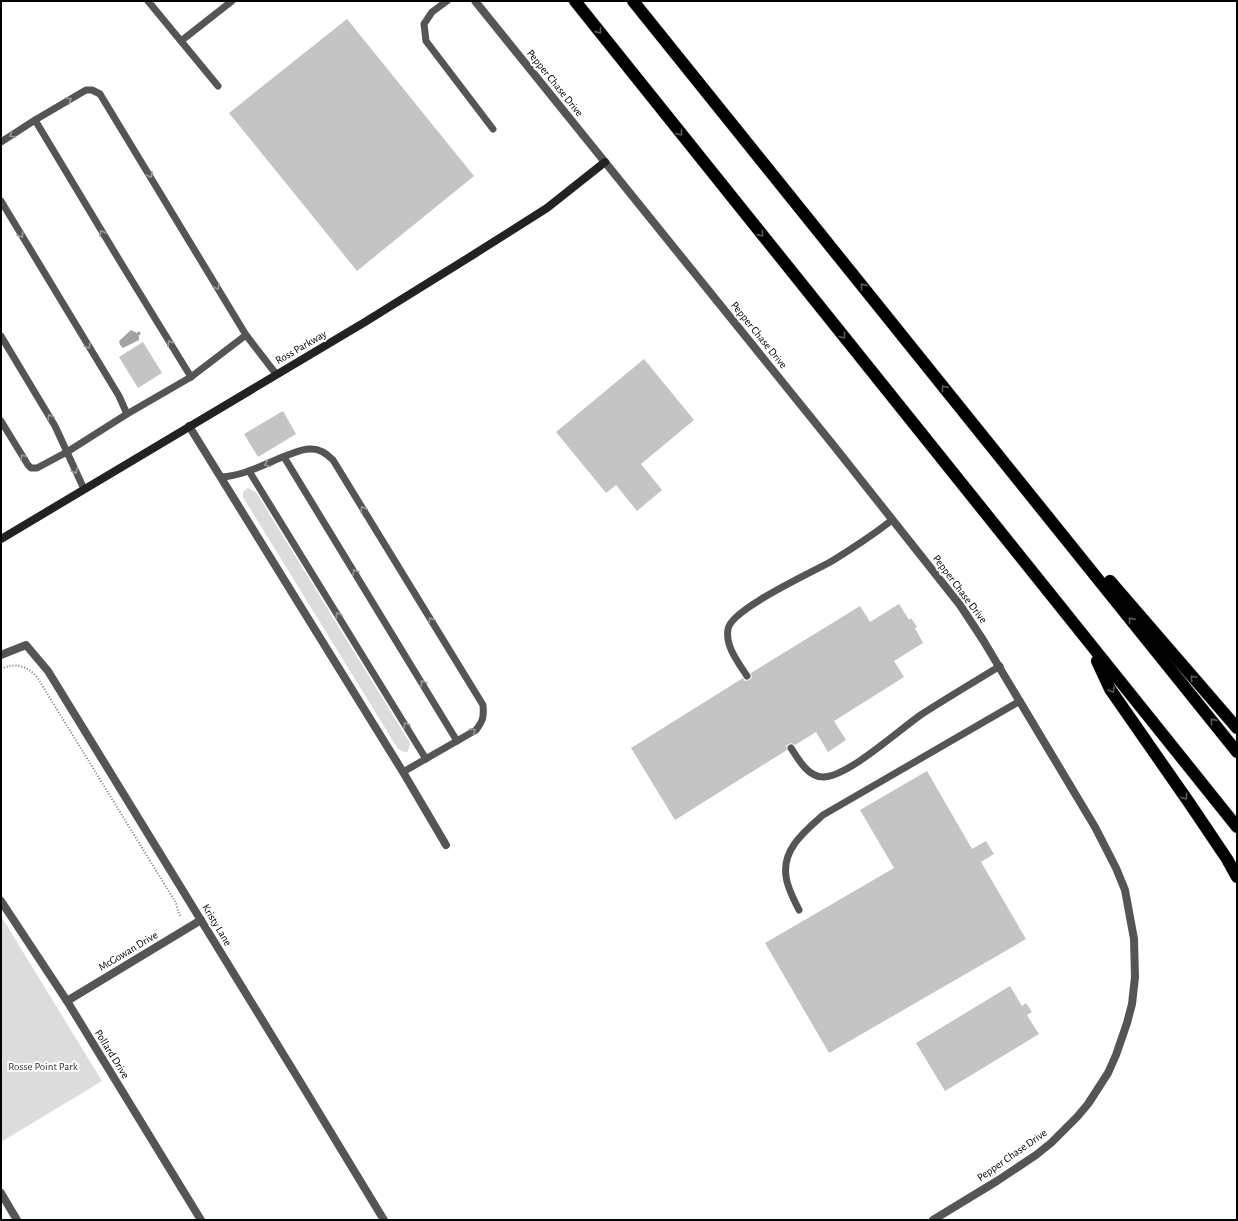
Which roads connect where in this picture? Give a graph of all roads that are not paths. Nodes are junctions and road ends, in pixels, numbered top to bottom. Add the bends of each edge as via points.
1 (148, 1) edge
2 (232, 1) edge
3 (448, 1) edge
4 (475, 1) edge
5 (574, 1) edge
6 (633, 1) edge
7 (181, 41) junction
8 (218, 86) dead end
9 (35, 120) junction
10 (494, 129) dead end
11 (1, 142) edge
12 (605, 162) junction
13 (1, 201) edge
14 (9, 214) junction
15 (1, 215) edge
16 (1, 336) edge
17 (246, 336) junction
18 (276, 374) junction
19 (191, 376) junction
20 (963, 410) junction
21 (127, 414) junction
22 (1, 421) edge
23 (189, 426) junction
24 (67, 452) junction
25 (284, 457) junction
26 (249, 471) junction
27 (221, 477) junction
28 (84, 489) junction
29 (892, 520) junction
30 (1, 539) edge
31 (1088, 642) junction
32 (1, 655) edge
33 (1000, 666) junction
34 (747, 676) dead end
35 (1020, 700) junction
36 (1237, 728) edge
37 (457, 741) junction
38 (791, 748) dead end
39 (1237, 752) edge
40 (426, 759) junction
41 (403, 772) junction
42 (1237, 827) edge
43 (446, 845) dead end
44 (1237, 877) edge
45 (1, 901) edge
46 (799, 910) dead end
47 (201, 920) junction
48 (67, 1001) junction
49 (1, 1193) edge
50 (17, 1220) edge
51 (201, 1220) edge
52 (384, 1220) edge
53 (933, 1220) edge

1 - 7 lane
2 - 7 lane
3 - 10 lane via 432,12 424,24 426,41
4 - 12 street, Pepper Chase Drive
5 -> 31 highway
20 -> 6 highway
7 - 8 lane
9 -> 11 lane
9 -> 17 lane via 86,90 100,94
19 -> 9 lane
12 - 18 street, Ross Parkway via 547,208 372,318
12 - 29 street, Pepper Chase Drive
13 - 14 lane
14 - 15 lane
14 -> 21 lane
24 -> 16 lane via 55,426
17 - 18 lane
17 - 19 lane
18 - 23 street, Ross Parkway
19 - 21 lane
36 -> 20 highway
39 -> 20 highway
21 - 24 lane
24 -> 22 lane via 42,466 32,468
23 - 27 street
23 - 28 street, Ross Parkway
24 -> 28 lane
25 -> 26 lane
37 -> 25 lane
37 -> 25 lane via 476,730 482,722 484,713 481,702 333,460 325,452 313,449
26 - 27 lane
40 -> 26 lane
27 - 41 street
28 - 30 street, Ross Parkway
29 - 33 street, Pepper Chase Drive via 960,605
29 - 34 lane via 830,562 774,591 738,614 728,628 729,644
31 - 42 highway
31 -> 44 highway via 1110,689
32 - 47 street, Kristy Lane via 26,645 48,671
33 - 35 street, Pepper Chase Drive
33 - 38 lane via 921,715 860,761 837,774 823,777 810,773
35 - 46 lane via 823,815 805,831 792,846 785,864 786,877
35 - 53 street, Pepper Chase Drive via 1101,838 1125,890 1134,939 1135,977 1132,1004 1122,1041 1110,1069 1077,1117 1036,1155
37 - 40 lane
40 - 41 lane
41 - 43 street
45 - 48 street, Pollard Drive
47 - 48 street, McGowan Drive
47 - 52 street, Kristy Lane
48 - 51 street, Pollard Drive
49 - 50 street

